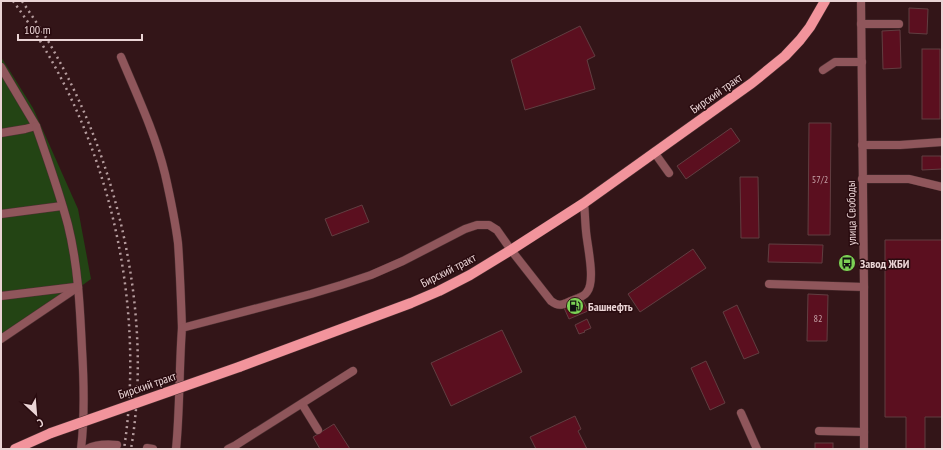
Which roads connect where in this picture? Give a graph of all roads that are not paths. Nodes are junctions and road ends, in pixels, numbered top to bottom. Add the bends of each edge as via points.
1 (824, 1) edge
2 (861, 1) edge
3 (862, 24) junction
4 (899, 24) dead end
5 (121, 57) dead end
6 (862, 62) junction
7 (1, 67) edge
8 (823, 70) dead end
9 (36, 126) junction
10 (1, 133) edge
11 (942, 142) edge
12 (862, 145) junction
13 (654, 152) junction
14 (669, 173) dead end
15 (862, 179) junction
16 (942, 187) edge
17 (584, 202) junction
18 (62, 206) junction
19 (1, 214) edge
20 (511, 250) junction
21 (769, 284) dead end
22 (864, 286) junction
23 (78, 287) junction
24 (1, 296) edge
25 (182, 328) junction
26 (1, 340) edge
27 (353, 371) dead end
28 (302, 404) junction
29 (740, 413) dead end
30 (318, 430) dead end
31 (819, 432) dead end
32 (864, 432) junction
33 (117, 444) dead end
34 (238, 447) edge
35 (15, 449) edge
36 (81, 449) edge
37 (87, 449) edge
38 (176, 449) edge
39 (228, 449) edge
40 (757, 449) edge
41 (864, 449) edge

1 - 13 main road, Бирский тракт via 810,27 785,56 752,83
2 - 3 street, улица Свободы
3 - 4 street
3 - 6 street, улица Свободы
5 - 25 street via 153,134 173,210 178,242
6 - 8 street via 835,62
6 - 12 street, улица Свободы
7 - 9 street
9 - 10 street
9 - 18 street
11 - 12 street
12 - 15 street, улица Свободы
13 - 14 street
13 - 17 main road, Бирский тракт
15 - 16 street via 909,179
15 - 22 street, улица Свободы
17 - 20 main road, Бирский тракт
17 - 20 street via 592,278 584,296 561,305 551,301
18 - 19 street
18 - 23 street via 74,254
20 - 25 street via 497,230 489,225 477,225 371,275
20 - 35 main road, Бирский тракт, bridge via 470,275 411,303 51,433
21 - 22 street
22 - 32 street, улица Свободы
23 - 24 street
23 - 26 street
23 - 36 street via 84,378
25 - 38 street
27 - 28 street
28 - 30 street
28 - 34 street
29 - 40 street
31 - 32 street
32 - 41 street, улица Свободы
33 - 37 street via 103,444
34 - 39 street

